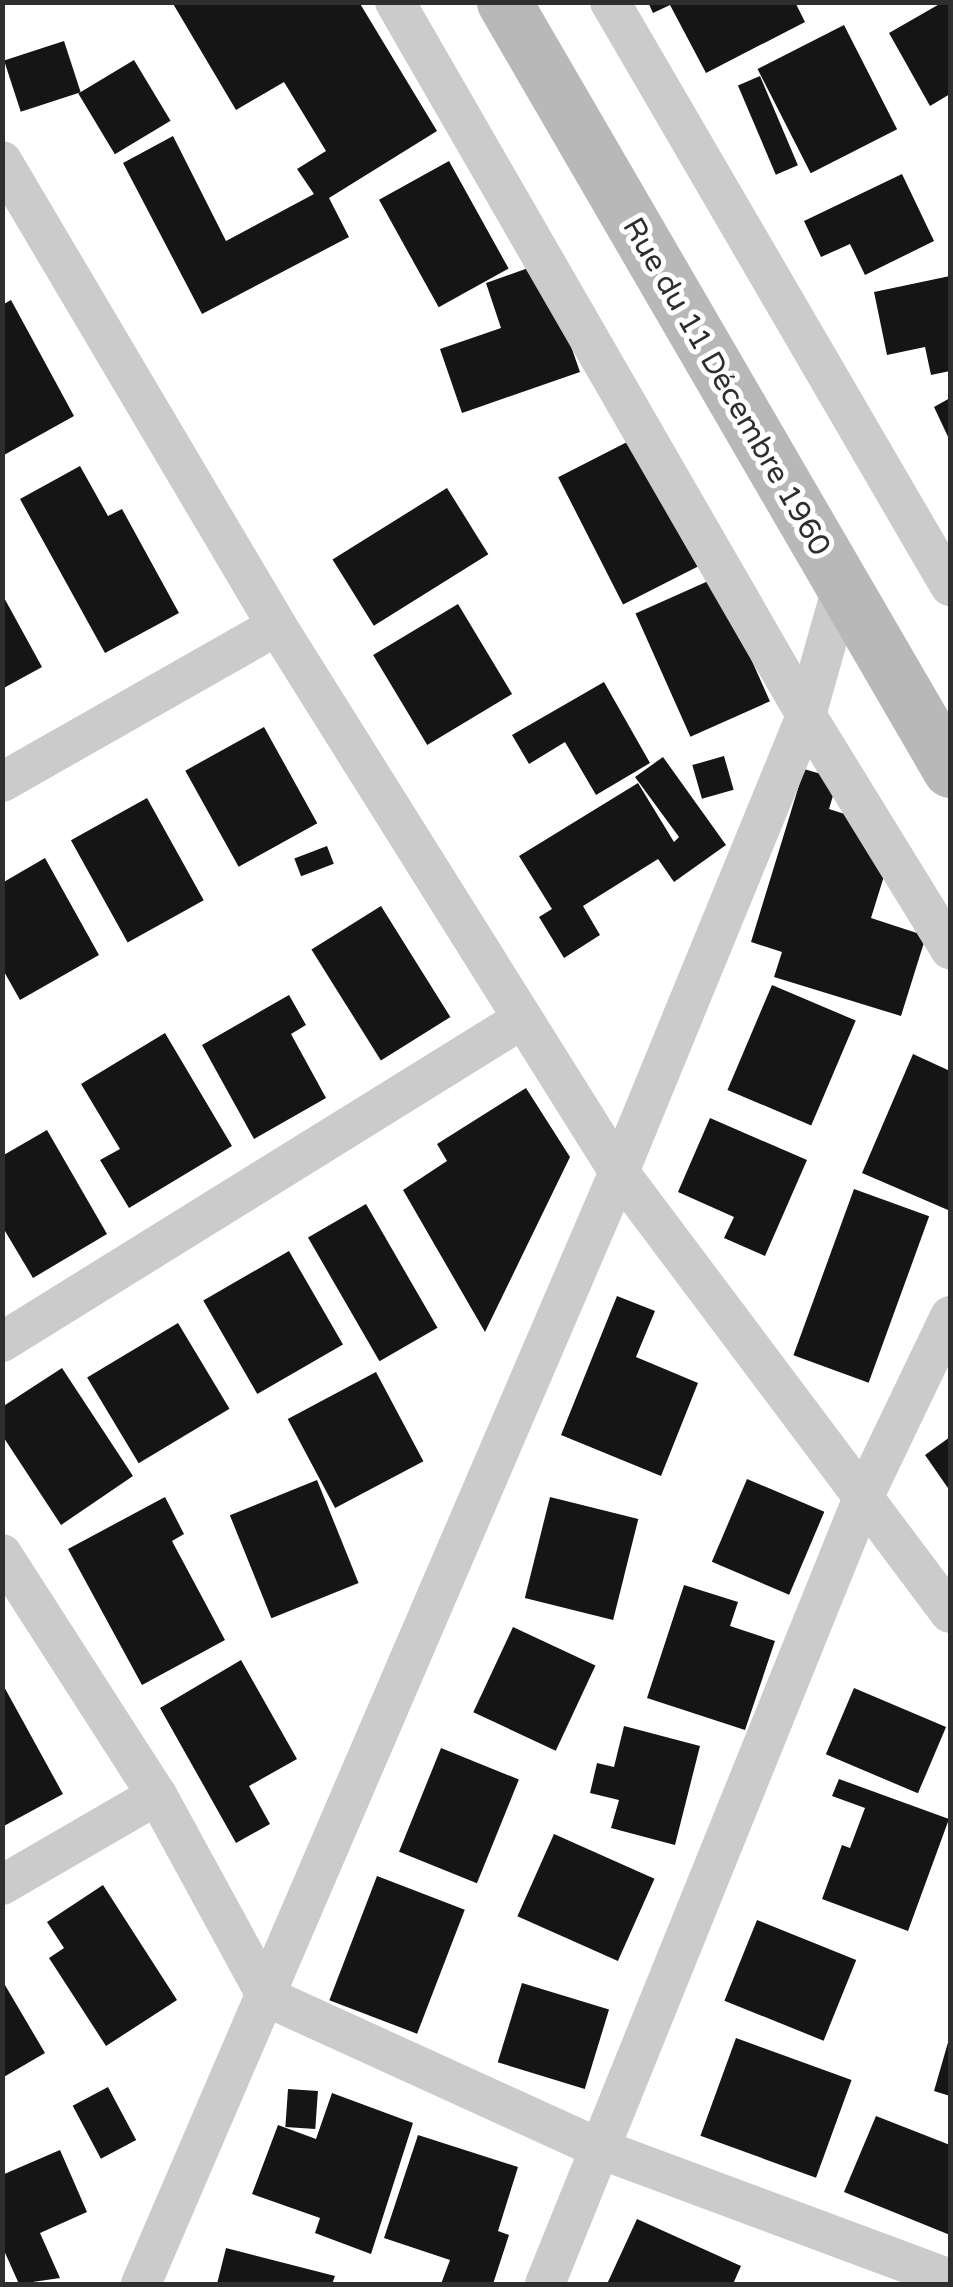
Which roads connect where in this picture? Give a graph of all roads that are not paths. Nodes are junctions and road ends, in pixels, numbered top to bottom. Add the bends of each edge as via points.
1 (395, 2) edge
2 (504, 2) edge
3 (610, 2) edge
4 (2, 160) edge
5 (17, 219) edge
6 (950, 586) edge
7 (842, 588) junction
8 (278, 626) junction
9 (806, 714) junction
10 (950, 770) edge
11 (2, 782) edge
12 (950, 948) edge
13 (521, 1020) junction
14 (619, 1172) junction
15 (950, 1316) edge
16 (2, 1342) edge
17 (862, 1500) junction
18 (2, 1554) edge
19 (950, 1613) edge
20 (157, 1796) junction
21 (2, 1885) edge
22 (267, 1997) junction
23 (603, 2150) junction
24 (950, 2278) edge
25 (142, 2284) edge
26 (545, 2284) edge

1 - 9 street
2 - 7 main road, Rue du 11 Décembre 1960
3 - 6 street
4 - 5 street
5 - 8 street
7 - 9 street
7 - 10 main road, Rue du 11 Décembre 1960
8 - 11 street
8 - 13 street
9 - 12 street
9 - 14 street
13 - 14 street
13 - 16 street
14 - 17 street
14 - 22 street
15 - 17 street
17 - 19 street
17 - 23 street
18 - 20 street
20 - 21 street
20 - 22 street
22 - 23 street
22 - 25 street
23 - 24 street
23 - 26 street

